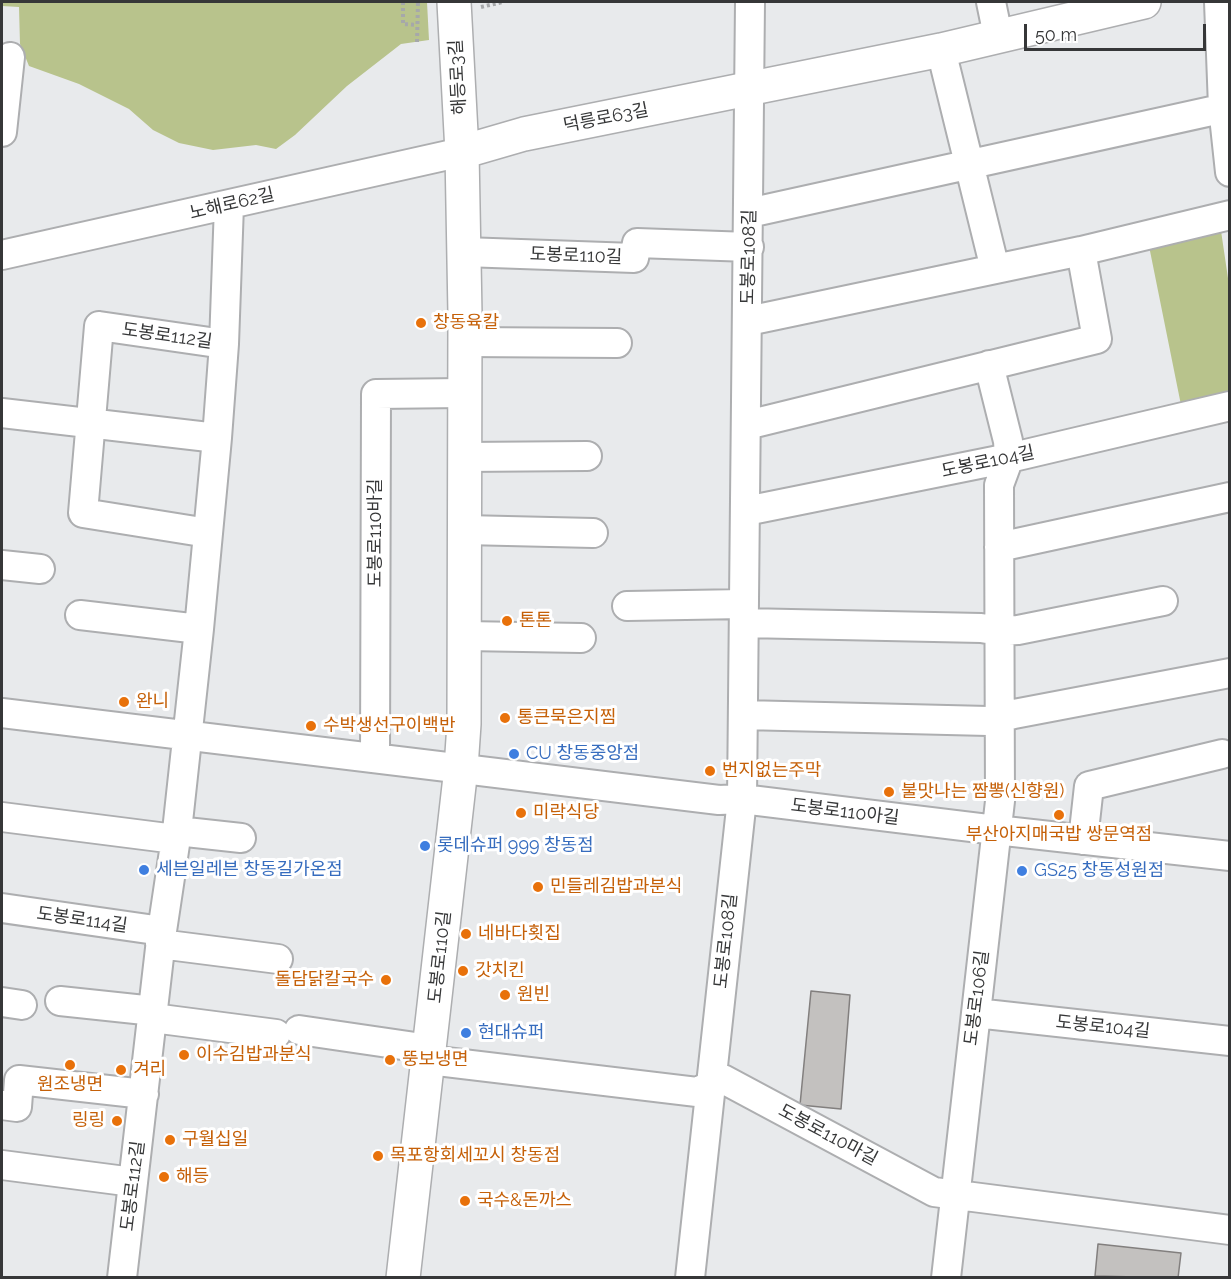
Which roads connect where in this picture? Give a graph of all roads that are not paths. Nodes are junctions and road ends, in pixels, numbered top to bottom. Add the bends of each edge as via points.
1 (454, 2) edge
2 (750, 2) edge
3 (991, 2) edge
4 (1144, 2) edge
5 (1219, 2) edge
6 (998, 36) junction
7 (941, 50) junction
8 (10, 57) dead end
9 (750, 89) junction
10 (1226, 107) edge
11 (2, 132) edge
12 (462, 152) junction
13 (969, 166) junction
14 (1230, 172) edge
15 (229, 205) junction
16 (749, 213) junction
17 (1230, 215) edge
18 (749, 248) junction
19 (1081, 251) junction
20 (464, 252) junction
21 (2, 255) edge
22 (995, 269) junction
23 (748, 321) junction
24 (464, 342) junction
25 (617, 343) dead end
26 (224, 344) junction
27 (989, 365) junction
28 (463, 393) junction
29 (1230, 406) edge
30 (2, 413) edge
31 (92, 423) junction
32 (747, 425) junction
33 (217, 438) junction
34 (587, 456) dead end
35 (464, 457) junction
36 (1009, 458) junction
37 (1230, 497) edge
38 (746, 511) junction
39 (465, 530) junction
40 (208, 533) junction
41 (593, 533) dead end
42 (999, 547) junction
43 (2, 565) edge
44 (40, 569) dead end
45 (1163, 601) dead end
46 (627, 606) dead end
47 (744, 613) junction
48 (80, 615) dead end
49 (199, 629) junction
50 (999, 631) junction
51 (465, 636) junction
52 (581, 638) dead end
53 (1230, 673) edge
54 (2, 713) edge
55 (743, 715) junction
56 (1000, 718) junction
57 (188, 735) junction
58 (1222, 754) dead end
59 (375, 758) junction
60 (461, 768) junction
61 (742, 799) junction
62 (2, 817) edge
63 (996, 830) junction
64 (176, 835) junction
65 (241, 838) dead end
66 (1083, 840) junction
67 (1230, 856) edge
68 (2, 908) edge
69 (161, 938) junction
70 (278, 959) dead end
71 (60, 1001) dead end
72 (976, 1013) junction
73 (153, 1014) junction
74 (1230, 1041) edge
75 (429, 1055) junction
76 (711, 1085) junction
77 (144, 1094) junction
78 (2, 1105) edge
79 (2, 1165) edge
80 (133, 1182) junction
81 (955, 1197) junction
82 (1230, 1230) edge
83 (122, 1278) edge
84 (404, 1278) edge
85 (690, 1278) edge
86 (946, 1278) edge

1 - 12 street, 해등로3길
2 - 9 street
3 - 6 street
4 - 6 street, 덕릉로63길
5 - 10 street
6 - 7 street, 덕릉로63길
7 - 9 street, 덕릉로63길
7 - 13 street
8 - 11 street
9 - 12 street, 덕릉로63길 via 524,134
9 - 16 street, 도봉로108길
10 - 13 street
10 - 14 street
12 - 15 street, 노해로62길
12 - 20 street, 도봉로110길
13 - 16 street
13 - 22 street
15 - 21 street, 노해로62길
15 - 26 street, 도봉로112길
16 - 18 street, 도봉로108길
17 - 19 street
18 - 20 street, 도봉로110길 via 637,243 634,258
18 - 23 street, 도봉로108길
19 - 22 street
19 - 27 street via 1097,339
20 - 24 street, 도봉로110길
22 - 23 street
23 - 32 street, 도봉로108길
24 - 25 street
24 - 28 street, 도봉로110길
26 - 31 street, 도봉로112길 via 99,326
26 - 33 street, 도봉로112길
27 - 32 street
27 - 36 street
28 - 35 street, 도봉로110길
28 - 59 street, 도봉로110바길 via 376,394
29 - 36 street, 도봉로104길
30 - 31 street
31 - 33 street
31 - 40 street, 도봉로112길 via 83,513
32 - 38 street, 도봉로108길
33 - 40 street, 도봉로112길
34 - 35 street
35 - 39 street, 도봉로110길
36 - 38 street, 도봉로104길
36 - 42 street, 도봉로106길 via 999,484
37 - 42 street
38 - 47 street, 도봉로108길
39 - 41 street
39 - 51 street, 도봉로110길
40 - 49 street, 도봉로112길
42 - 50 street, 도봉로106길
43 - 44 street
45 - 50 street
46 - 47 street
47 - 50 street
47 - 55 street, 도봉로108길
48 - 49 street
49 - 57 street, 도봉로112길
50 - 56 street, 도봉로106길
51 - 52 street
51 - 60 street, 도봉로110길
53 - 56 street
54 - 57 street
55 - 56 street via 988,721
55 - 61 street, 도봉로108길
56 - 63 street, 도봉로106길
57 - 59 street
57 - 64 street, 도봉로112길
58 - 66 street via 1089,786
59 - 60 street
60 - 61 street, 도봉로110아길 via 719,800
60 - 75 street, 도봉로110길
61 - 63 street, 도봉로110아길
61 - 76 street, 도봉로108길
62 - 64 street
63 - 66 street, 도봉로110아길
63 - 72 street, 도봉로106길
64 - 65 street
64 - 69 street, 도봉로112길
66 - 67 street, 도봉로110아길
68 - 69 street, 도봉로114길
69 - 70 street
69 - 73 street, 도봉로112길
71 - 73 street
72 - 74 street, 도봉로104길
72 - 81 street, 도봉로106길
73 - 75 street, 도봉로110마길
73 - 77 street, 도봉로112길
75 - 76 street, 도봉로110마길 via 697,1092
75 - 84 street, 도봉로110길
76 - 81 street, 도봉로110마길 via 723,1079 934,1192
76 - 85 street, 도봉로108길
77 - 78 street via 19,1080 17,1107
77 - 80 street, 도봉로112길
79 - 80 street
80 - 83 street, 도봉로112길
81 - 82 street, 도봉로110마길
81 - 86 street, 도봉로106길

